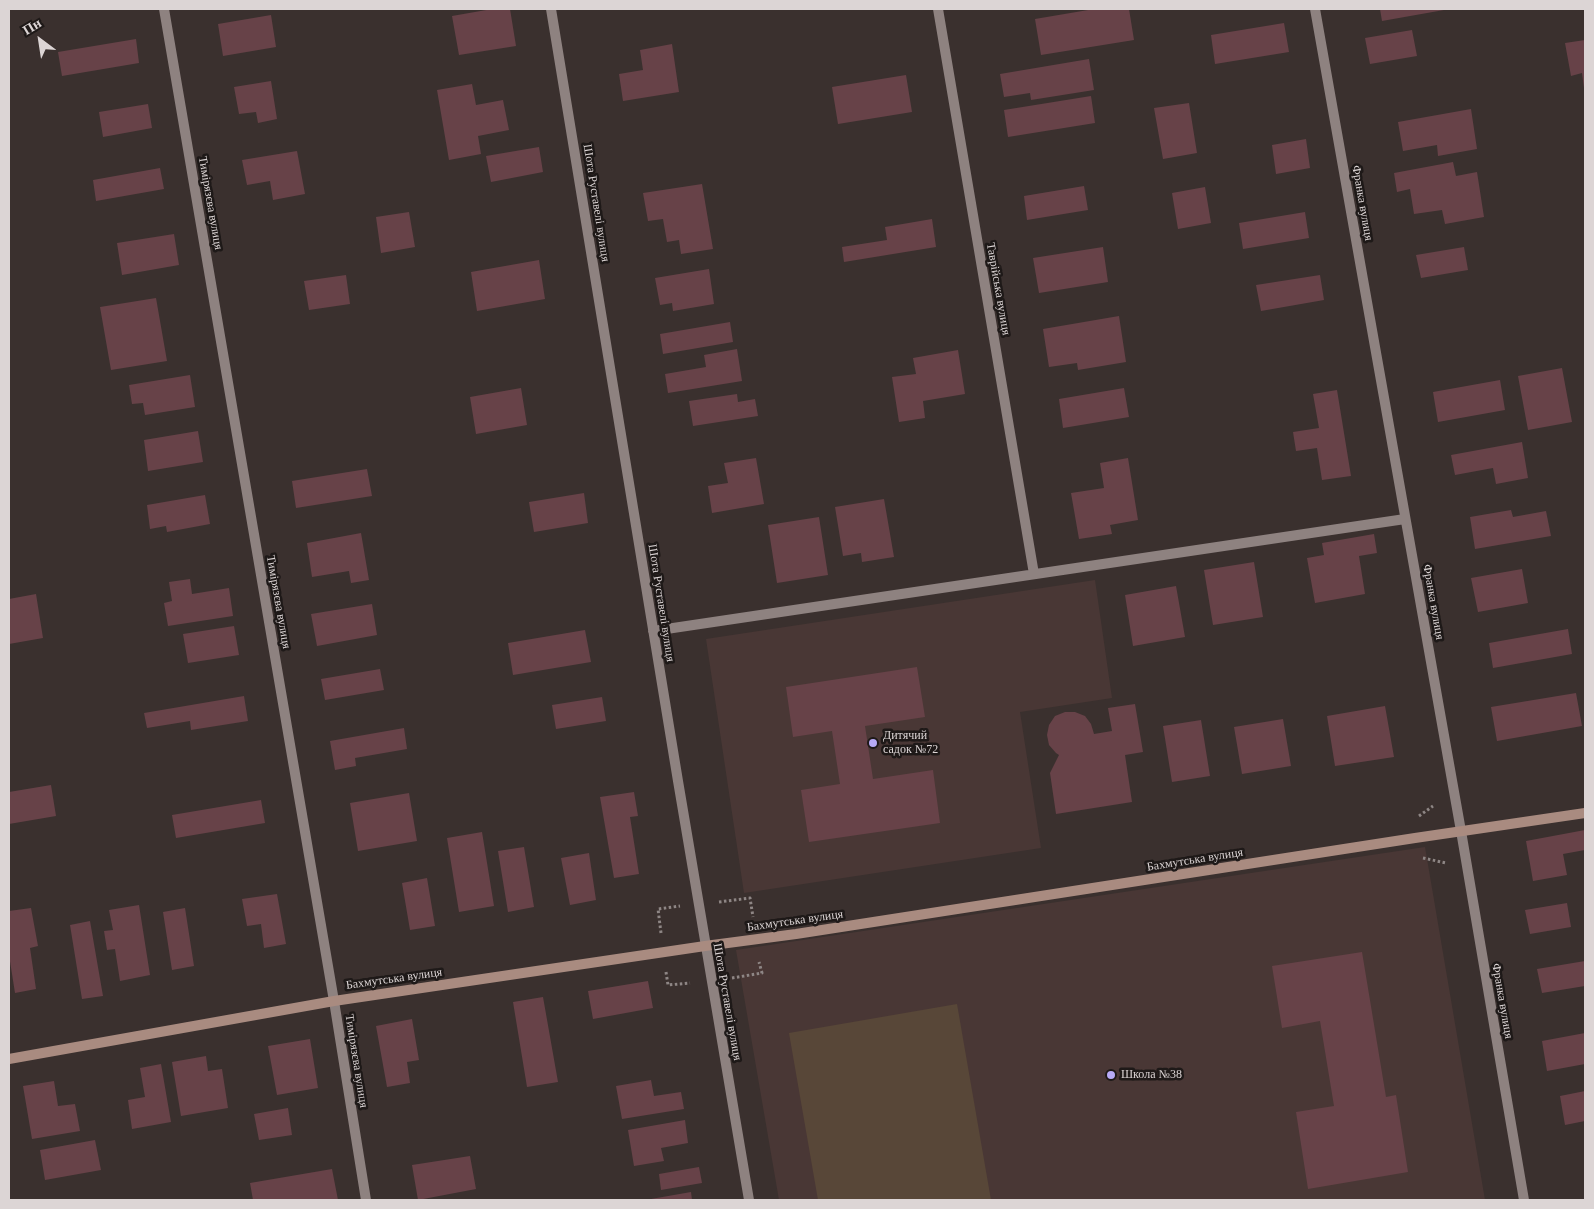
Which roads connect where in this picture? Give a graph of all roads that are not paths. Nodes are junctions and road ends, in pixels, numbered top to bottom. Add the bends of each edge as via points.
1 (164, 9) edge
2 (551, 9) edge
3 (938, 9) edge
4 (1315, 9) edge
5 (1406, 519) junction
6 (1034, 574) junction
7 (653, 631) junction
8 (1585, 813) edge
9 (1461, 831) junction
10 (705, 946) junction
11 (334, 1001) junction
12 (9, 1059) edge
13 (366, 1200) edge
14 (749, 1200) edge
15 (1524, 1200) edge

1 - 11 street, Тимірязєва вулиця
2 - 7 street, Шота Руставелі вулиця
3 - 6 street, Таврійська вулиця
4 - 5 street, Франка вулиця
5 - 6 street
5 - 9 street, Франка вулиця
6 - 7 street
7 - 10 street, Шота Руставелі вулиця
8 - 9 street, Бахмутська вулиця
9 - 10 street, Бахмутська вулиця
9 - 15 street, Франка вулиця
10 - 11 street, Бахмутська вулиця
10 - 14 street, Шота Руставелі вулиця
11 - 12 street, Бахмутська вулиця
11 - 13 street, Тимірязєва вулиця

